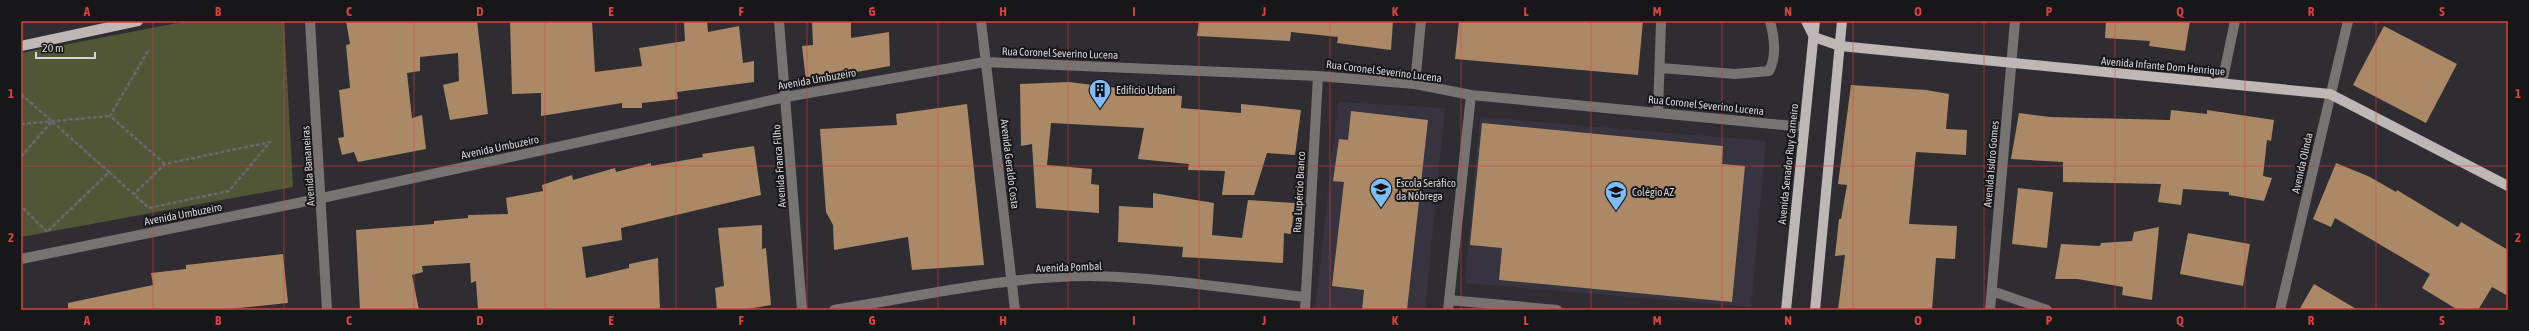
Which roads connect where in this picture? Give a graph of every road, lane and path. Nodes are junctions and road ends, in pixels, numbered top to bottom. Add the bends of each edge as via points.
1 (138, 21) edge
2 (310, 21) edge
3 (779, 21) edge
4 (981, 21) edge
5 (1421, 21) edge
6 (1661, 21) edge
7 (1770, 21) edge
8 (1806, 21) edge
9 (1815, 21) edge
10 (1842, 21) edge
11 (2015, 21) edge
12 (2235, 21) edge
13 (2348, 21) edge
14 (1814, 37) junction
15 (21, 46) edge
16 (1840, 46) junction
17 (148, 51) dead end
18 (985, 62) junction
19 (2011, 64) junction
20 (1661, 68) junction
21 (1318, 76) junction
22 (2222, 83) junction
23 (1415, 84) junction
24 (21, 94) edge
25 (2330, 94) junction
26 (1471, 95) junction
27 (786, 97) junction
28 (1658, 113) junction
29 (110, 116) junction
30 (52, 121) junction
31 (21, 124) edge
32 (1803, 127) junction
33 (21, 157) edge
34 (165, 164) junction
35 (109, 172) junction
36 (2508, 186) edge
37 (134, 194) junction
38 (322, 198) junction
39 (21, 206) edge
40 (21, 259) edge
41 (1012, 282) junction
42 (1992, 291) junction
43 (1305, 297) junction
44 (1449, 305) edge
45 (327, 310) edge
46 (802, 310) edge
47 (834, 310) edge
48 (1015, 310) edge
49 (1304, 310) edge
50 (1557, 310) edge
51 (1786, 310) edge
52 (1815, 310) edge
53 (1990, 310) edge
54 (2047, 310) edge
55 (2280, 310) edge

1 - 15 main road
2 - 38 street, Avenida Bananeiras
3 - 27 street, Avenida Franca Filho
4 - 18 street, Avenida Geraldo Costa
5 - 23 street
6 - 20 street
7 - 20 street via 1774,34 1773,64 1769,71 1735,74
8 - 14 main road
9 - 14 main road, Avenida Senador Ruy Carneiro
10 - 16 main road
11 - 19 street, Avenida Isidro Gomes
12 - 22 street
13 - 25 street, Avenida Olinda
14 - 16 main road, Avenida Infante Dom Henrique
14 - 32 main road, Avenida Senador Ruy Carneiro
16 - 19 main road, Avenida Infante Dom Henrique
16 - 52 main road
17 - 29 path
18 - 21 street, Rua Coronel Severino Lucena
18 - 27 street, Avenida Umbuzeiro
18 - 41 street, Avenida Geraldo Costa
19 - 22 main road, Avenida Infante Dom Henrique
19 - 42 street, Avenida Isidro Gomes
20 - 28 street
21 - 23 street, Rua Coronel Severino Lucena
21 - 43 street, Rua Lupércio Branco
22 - 25 main road, Avenida Infante Dom Henrique
23 - 26 street, Rua Coronel Severino Lucena
24 - 30 path
25 - 36 main road, Avenida Infante Dom Henrique
25 - 55 street, Avenida Olinda
26 - 28 street, Rua Coronel Severino Lucena
26 - 44 street
27 - 38 street, Avenida Umbuzeiro
27 - 46 street, Avenida Franca Filho
28 - 32 street, Rua Coronel Severino Lucena
29 - 30 path
29 - 34 path
30 - 31 path
30 - 33 path
30 - 35 path
32 - 51 main road, Avenida Senador Ruy Carneiro
34 - 37 path
34 - 37 path via 270,142 229,191 149,208
35 - 37 path
35 - 39 path via 47,232
38 - 40 street, Avenida Umbuzeiro
38 - 45 street, Avenida Bananeiras
41 - 43 street, Avenida Pombal via 1088,276
41 - 47 street, Avenida Pombal
41 - 48 street, Avenida Geraldo Costa
42 - 53 street, Avenida Isidro Gomes
42 - 54 street
43 - 49 street, Rua Lupércio Branco
44 - 50 street

